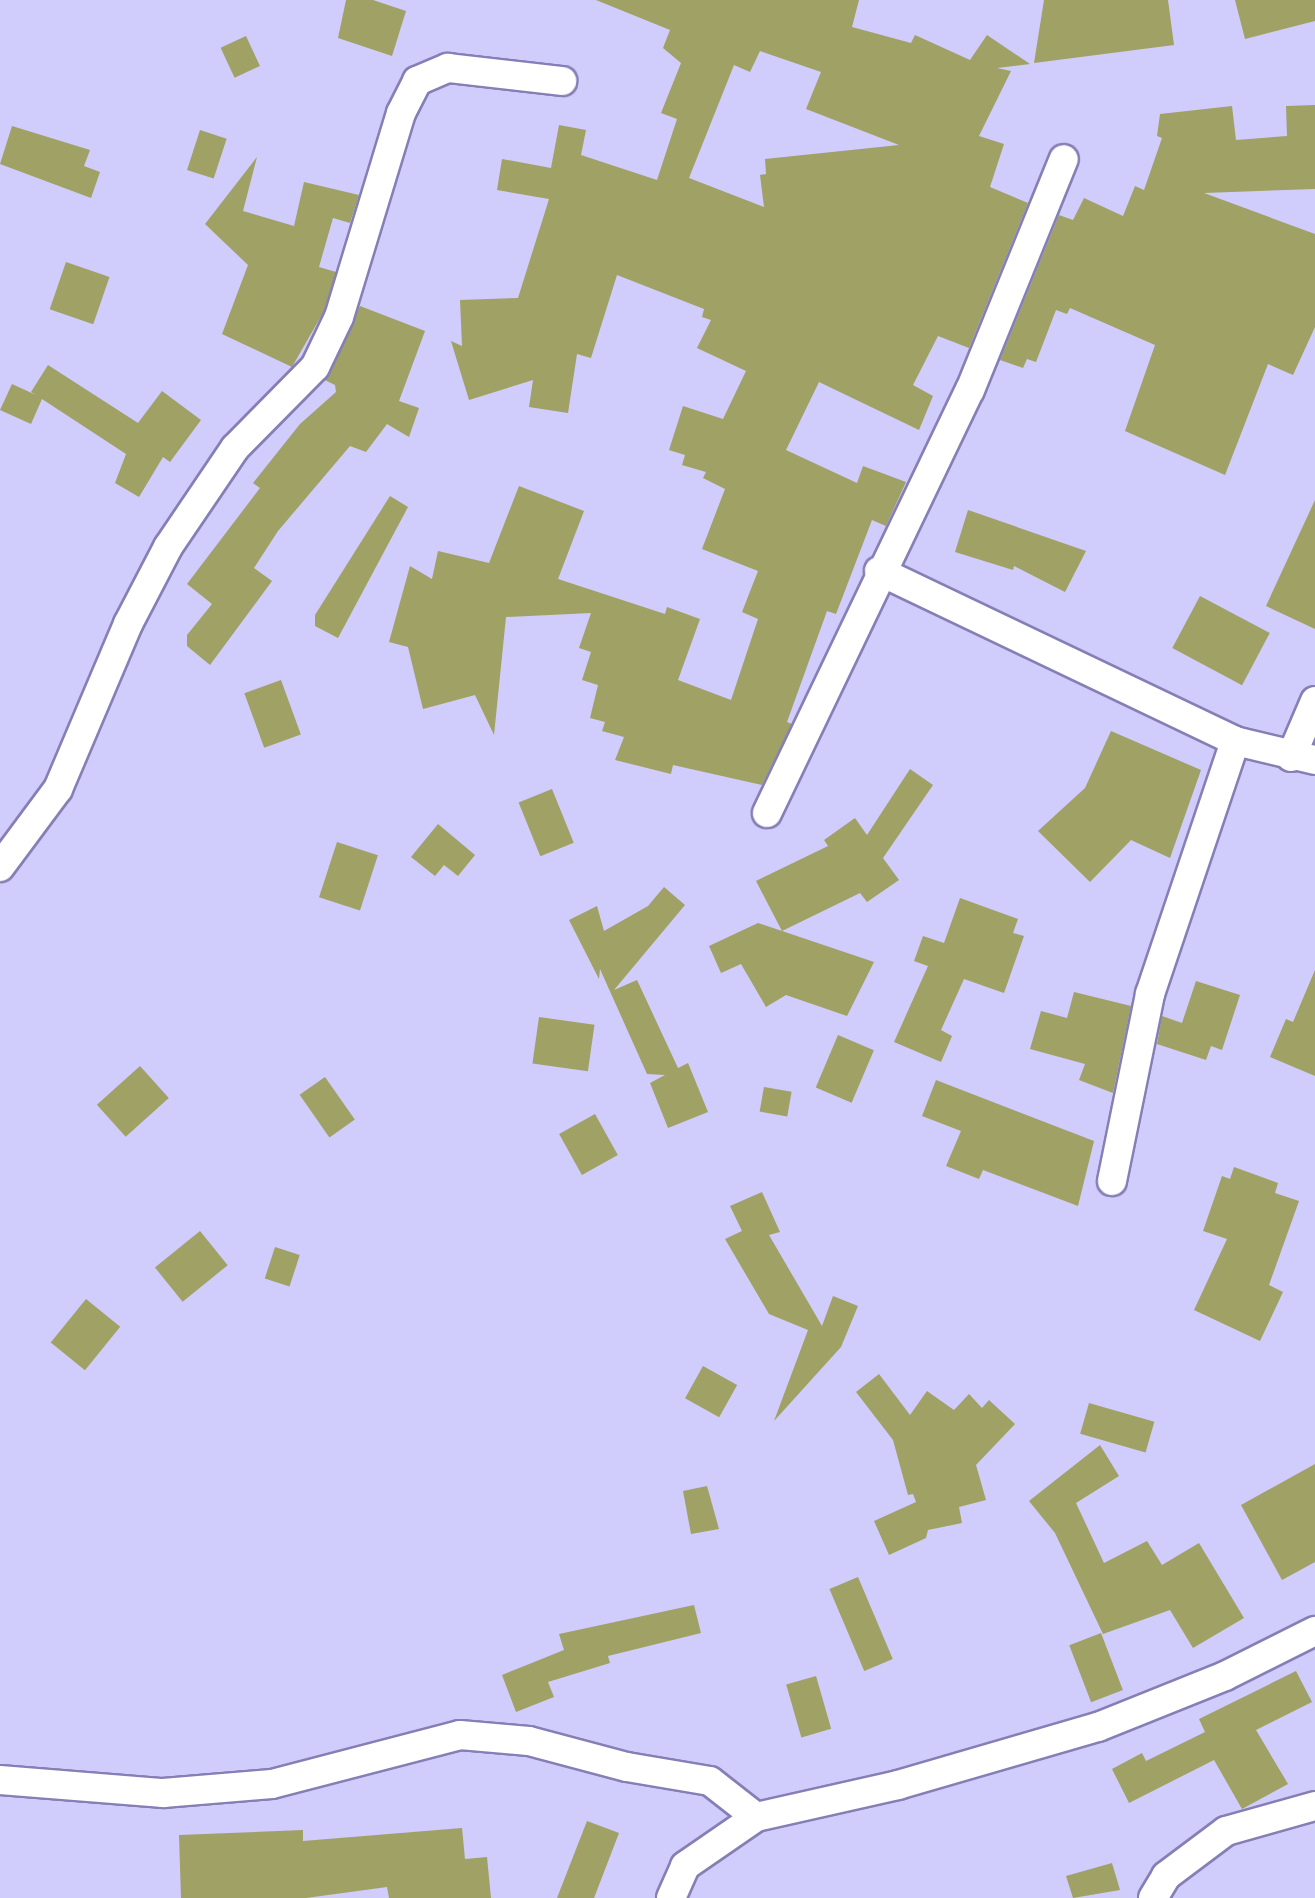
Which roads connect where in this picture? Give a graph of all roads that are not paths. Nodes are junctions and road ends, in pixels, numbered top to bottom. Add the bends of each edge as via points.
1 (562, 81) dead end
2 (1064, 159) dead end
3 (879, 571) junction
4 (1315, 701) edge
5 (1235, 741) junction
6 (1303, 758) edge
7 (766, 813) dead end
8 (0, 867) edge
9 (1112, 1181) dead end
10 (1315, 1631) edge
11 (0, 1780) edge
12 (1315, 1806) edge
13 (756, 1817) junction
14 (672, 1898) edge
15 (1153, 1898) edge

1 - 8 street via 448,68 417,81 402,113 339,316 315,367 235,448 168,548 128,624 58,789
2 - 3 street via 970,390
3 - 5 street
3 - 7 street
4 - 6 street
5 - 6 street
5 - 9 street via 1150,994
10 - 13 street via 1225,1676 1098,1727 898,1785
11 - 13 street via 163,1793 272,1784 460,1735 529,1742 627,1767 710,1781
12 - 15 street via 1226,1831 1166,1875
13 - 14 street via 685,1866

